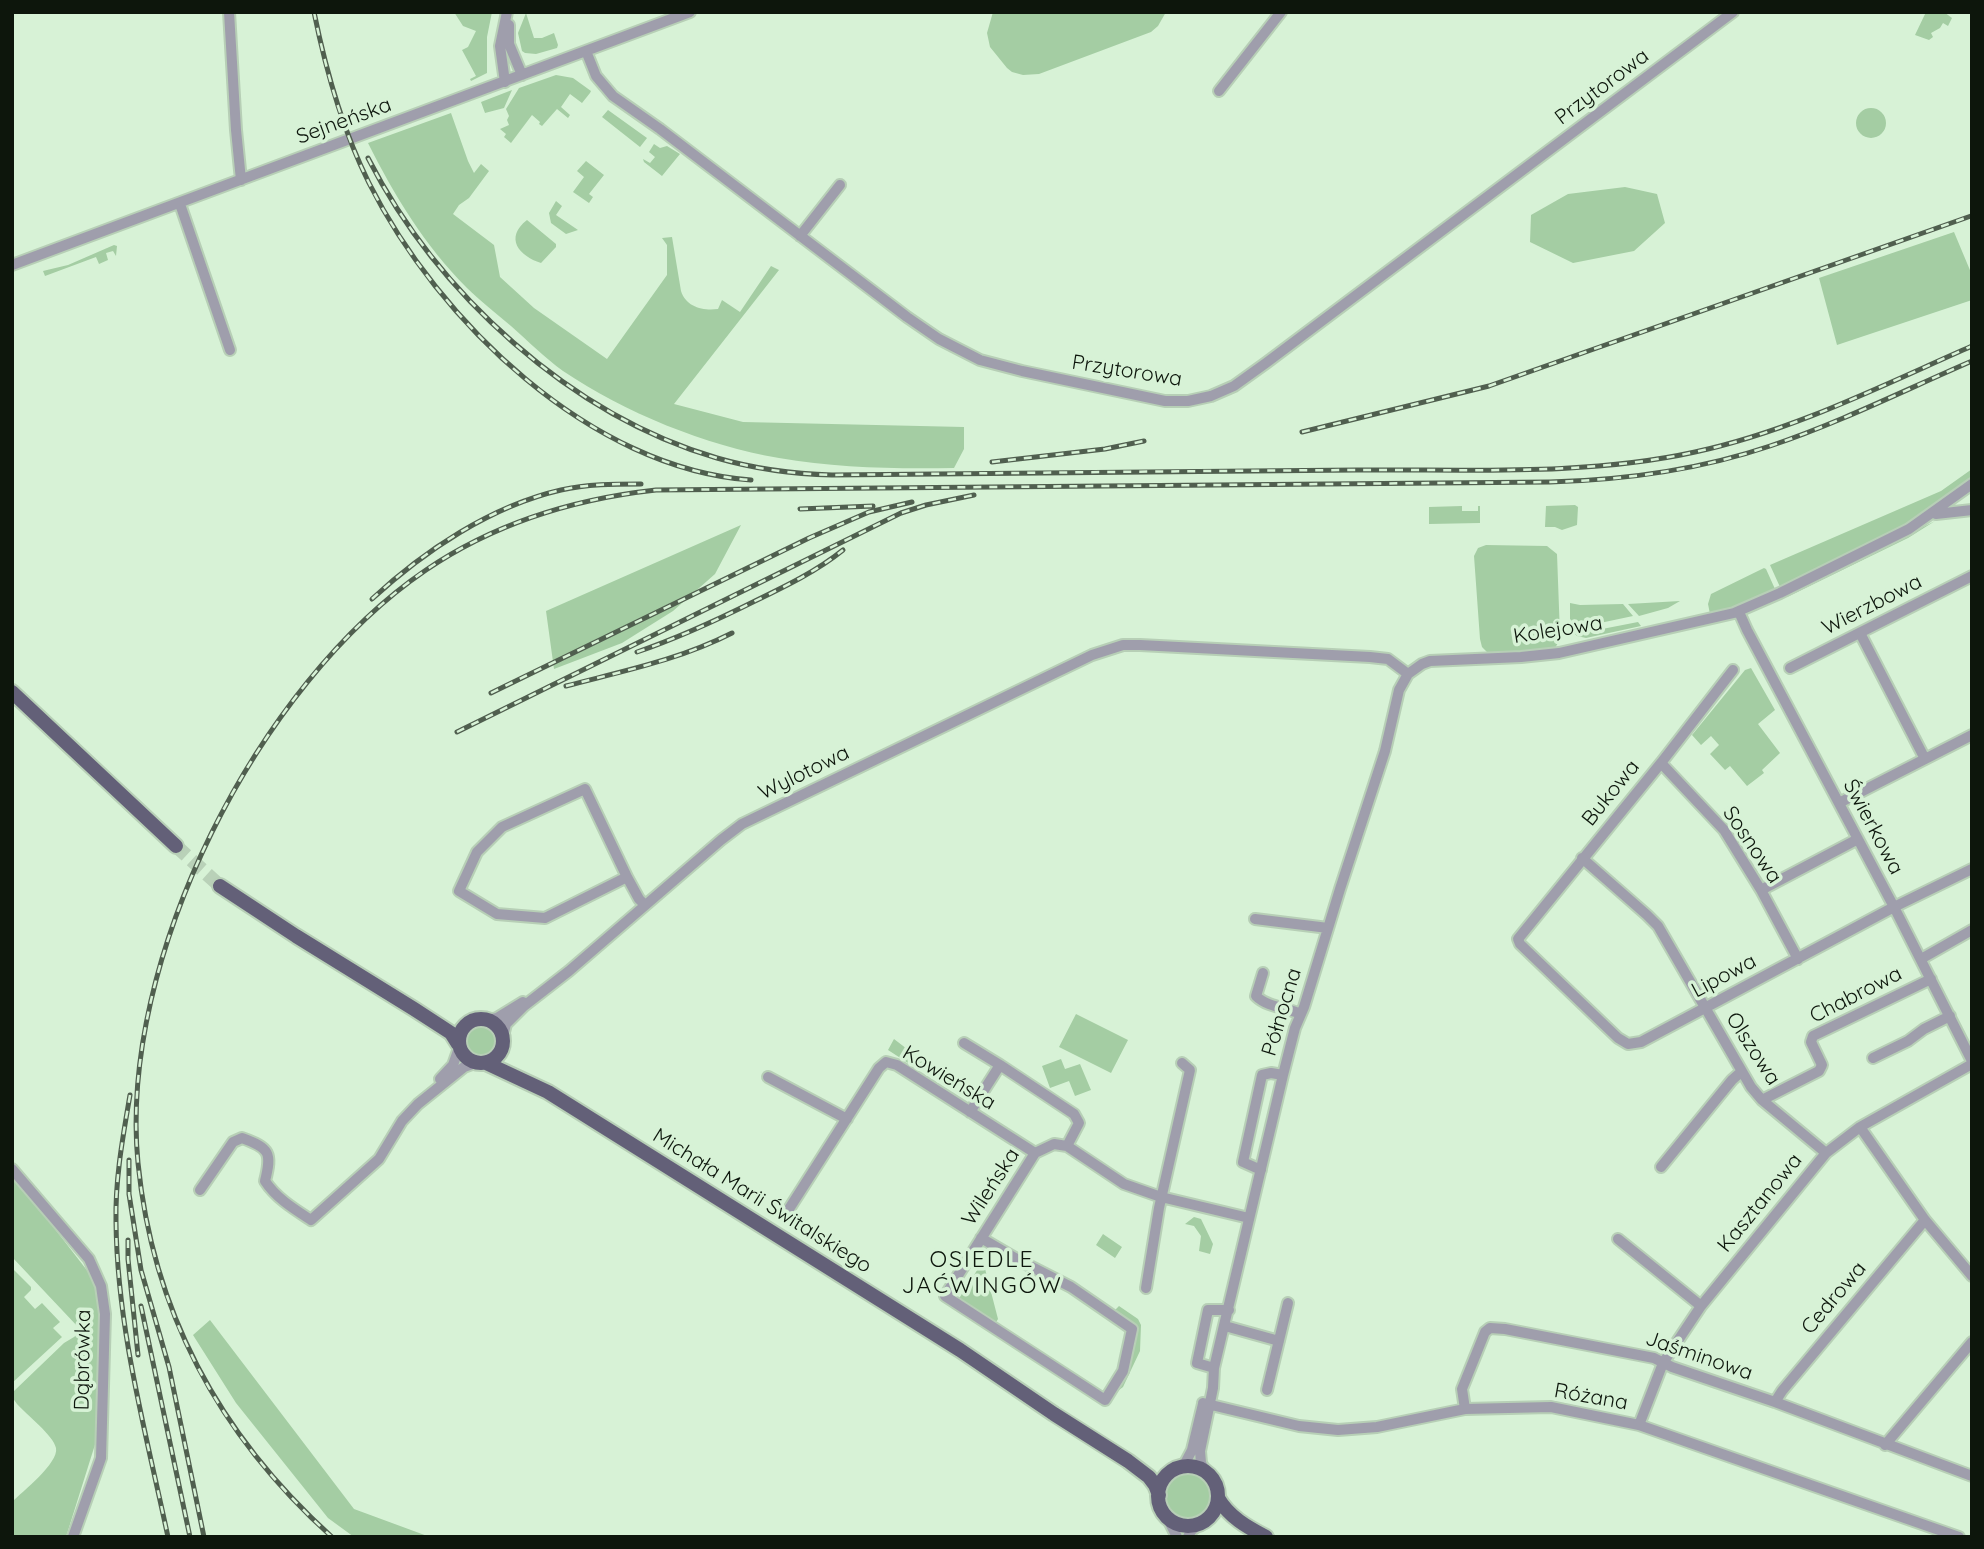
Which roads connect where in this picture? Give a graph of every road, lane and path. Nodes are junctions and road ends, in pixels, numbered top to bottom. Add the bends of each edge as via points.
1 (229, 12) edge
2 (509, 12) edge
3 (690, 12) edge
4 (1281, 12) edge
5 (1733, 12) edge
6 (586, 51) junction
7 (522, 75) junction
8 (505, 82) junction
9 (1219, 90) dead end
10 (242, 180) junction
11 (840, 185) dead end
12 (180, 204) junction
13 (800, 236) junction
14 (12, 265) edge
15 (230, 349) dead end
16 (1972, 484) edge
17 (1972, 510) edge
18 (1933, 514) junction
19 (1972, 576) edge
20 (1739, 611) junction
21 (1860, 633) junction
22 (1790, 668) dead end
23 (1733, 670) dead end
24 (1408, 674) junction
25 (12, 692) edge
26 (1972, 734) edge
27 (1925, 759) junction
28 (1661, 763) junction
29 (1839, 803) junction
30 (1858, 839) junction
31 (176, 846) tunnel mouth
32 (1582, 858) junction
33 (1972, 869) edge
34 (627, 877) junction
35 (220, 886) tunnel mouth
36 (1761, 890) junction
37 (645, 905) junction
38 (1894, 907) junction
39 (1255, 919) dead end
40 (1328, 928) junction
41 (1972, 930) edge
42 (1518, 939) joint
43 (1798, 959) junction
44 (1921, 959) junction
45 (1263, 974) dead end
46 (1931, 979) junction
47 (538, 994) junction
48 (1705, 1008) junction
49 (414, 1009) junction
50 (1301, 1014) junction
51 (1950, 1016) junction
52 (488, 1020) junction
53 (469, 1022) junction
54 (502, 1043) junction
55 (964, 1043) dead end
56 (459, 1046) junction
57 (1873, 1058) dead end
58 (1972, 1062) edge
59 (481, 1063) junction
60 (1182, 1063) dead end
61 (1000, 1065) junction
62 (1741, 1072) junction
63 (1283, 1075) junction
64 (768, 1077) dead end
65 (548, 1093) junction
66 (426, 1097) junction
67 (1762, 1100) junction
68 (970, 1112) junction
69 (847, 1119) junction
70 (1860, 1127) junction
71 (1068, 1146) junction
72 (1035, 1153) junction
73 (1826, 1153) junction
74 (1661, 1167) dead end
75 (12, 1169) edge
76 (1261, 1170) junction
77 (200, 1190) dead end
78 (1161, 1197) junction
79 (789, 1209) dead end
80 (1250, 1218) junction
81 (1925, 1220) junction
82 (981, 1238) junction
83 (1618, 1240) dead end
84 (1972, 1276) edge
85 (1146, 1288) dead end
86 (1288, 1303) dead end
87 (1702, 1306) junction
88 (1228, 1310) junction
89 (1225, 1326) junction
90 (1279, 1341) junction
91 (1972, 1342) edge
92 (1663, 1363) junction
93 (1214, 1368) junction
94 (1267, 1390) dead end
95 (1775, 1402) junction
96 (1206, 1404) junction
97 (1465, 1409) junction
98 (1639, 1425) junction
99 (1885, 1445) junction
100 (1128, 1461) junction
101 (1179, 1469) junction
102 (1206, 1473) junction
103 (1972, 1476) edge
104 (1159, 1495) junction
105 (1218, 1498) junction
106 (1167, 1517) junction
107 (1203, 1522) junction
108 (1247, 1526) junction
109 (73, 1537) edge
110 (1177, 1537) edge
111 (1188, 1537) edge
112 (1266, 1537) edge
113 (1959, 1537) edge

1 - 10 street
2 - 7 street via 509,44
2 - 8 street via 500,46
3 - 6 street, Sejneńska
4 - 9 street
5 - 13 street, Przytorowa via 1266,363 1211,396 1165,401 981,360 939,339
6 - 7 street, Sejneńska
6 - 13 street, Przytorowa via 596,76 613,96
7 - 8 street, Sejneńska
8 - 10 street, Sejneńska
10 - 12 street, Sejneńska
11 - 13 street
12 - 14 street, Sejneńska
12 - 15 street
16 - 18 street, Kolejowa
17 - 18 street
18 - 20 street, Kolejowa via 1894,538
19 - 21 street, Wierzbowa
20 - 24 street, Kolejowa via 1559,653 1430,661
20 - 29 street, Świerkowa
21 - 22 street, Wierzbowa
21 - 27 street
23 - 28 street, Bukowa
24 - 37 street, Wylotowa via 1380,658 1124,645 1092,655 742,824
24 - 40 street, Północna via 1399,690 1385,751
25 - 31 main road
26 - 27 street
27 - 29 street
28 - 32 street, Bukowa
28 - 36 street, Sosnowa via 1724,830
29 - 30 street, Świerkowa
30 - 36 street
30 - 38 street, Świerkowa
32 - 42 street, Bukowa
32 - 48 street, Olszowa via 1658,926
33 - 38 street, Lipowa
34 - 34 street via 585,789 502,827 477,852 458,891 497,914 545,918
34 - 37 street
35 - 49 main road
36 - 43 street, Sosnowa
37 - 47 street, Wylotowa
38 - 43 street, Lipowa
38 - 44 street, Świerkowa
39 - 40 street
40 - 50 street, Północna
41 - 44 street
42 - 48 street, Lipowa via 1628,1044 1641,1042
43 - 48 street, Lipowa
44 - 46 street, Świerkowa
45 - 50 street via 1256,996
46 - 51 street, Świerkowa
46 - 67 street, Chabrowa via 1813,1036 1811,1042 1822,1065 1819,1071
47 - 52 street, Wylotowa
47 - 54 street, Wylotowa via 506,1024
48 - 62 street, Olszowa
49 - 53 main road via 457,1023
49 - 56 main road via 451,1034
50 - 63 street, Północna
51 - 57 street
51 - 58 street, Świerkowa
52 - 53 main road
52 - 54 main road via 497,1026
53 - 56 main road via 460,1032
54 - 59 main road via 496,1058
54 - 65 main road, Michała Marii Świtalskiego via 506,1059
55 - 61 street
56 - 59 main road via 467,1059
56 - 66 street via 453,1065
58 - 70 street, Kasztanowa
59 - 65 main road, Michała Marii Świtalskiego
59 - 66 street via 464,1067
60 - 78 street via 1190,1070
61 - 68 street
61 - 71 street via 1074,1114 1079,1123
62 - 67 street, Olszowa
62 - 74 street
63 - 76 street, Północna
63 - 76 street via 1262,1075 1243,1162
64 - 69 street
65 - 100 main road, Michała Marii Świtalskiego via 924,1326
66 - 77 street via 402,1121 379,1159 311,1220 271,1189 265,1181 271,1160 268,1154 242,1138 233,1142
67 - 73 street, Olszowa
68 - 69 street, Kowieńska via 886,1062
68 - 72 street, Kowieńska
69 - 79 street, Kowieńska
70 - 73 street, Kasztanowa
70 - 81 street
71 - 72 street, Wileńska via 1054,1144
71 - 78 street via 1124,1184
72 - 82 street, Wileńska
73 - 87 street, Kasztanowa
75 - 109 street, Dąbrówka via 89,1259 101,1286 105,1314 101,1458
76 - 80 street, Północna
78 - 80 street
78 - 85 street
80 - 88 street, Północna
81 - 84 street
81 - 95 street, Cedrowa
82 - 82 street, Wileńska via 944,1296 1105,1400 1123,1371 1132,1329 1071,1287
83 - 87 street
86 - 90 street
87 - 92 street, Kasztanowa
88 - 89 street, Północna
88 - 93 street via 1208,1310 1197,1363
89 - 90 street
89 - 93 street, Północna
90 - 94 street
91 - 99 street
92 - 95 street, Jaśminowa
92 - 97 street, Jaśminowa via 1490,1328 1462,1389
92 - 98 street, Kasztanowa
93 - 96 street, Północna
95 - 99 street, Jaśminowa
96 - 97 street, Różana via 1299,1426 1338,1430
96 - 101 street, Północna via 1192,1450
96 - 102 street, Północna via 1200,1456
97 - 98 street, Różana via 1551,1407
98 - 113 street, Różana
99 - 103 street, Jaśminowa
100 - 101 main road, Michała Marii Świtalskiego via 1163,1473
100 - 104 main road, Michała Marii Świtalskiego via 1149,1478
101 - 102 main road via 1195,1467
101 - 104 main road via 1163,1481
102 - 105 main road
104 - 106 main road
105 - 107 main road via 1215,1510
105 - 108 main road
106 - 107 main road via 1182,1525
106 - 110 street
107 - 108 main road via 1217,1518
107 - 111 street
108 - 112 main road

